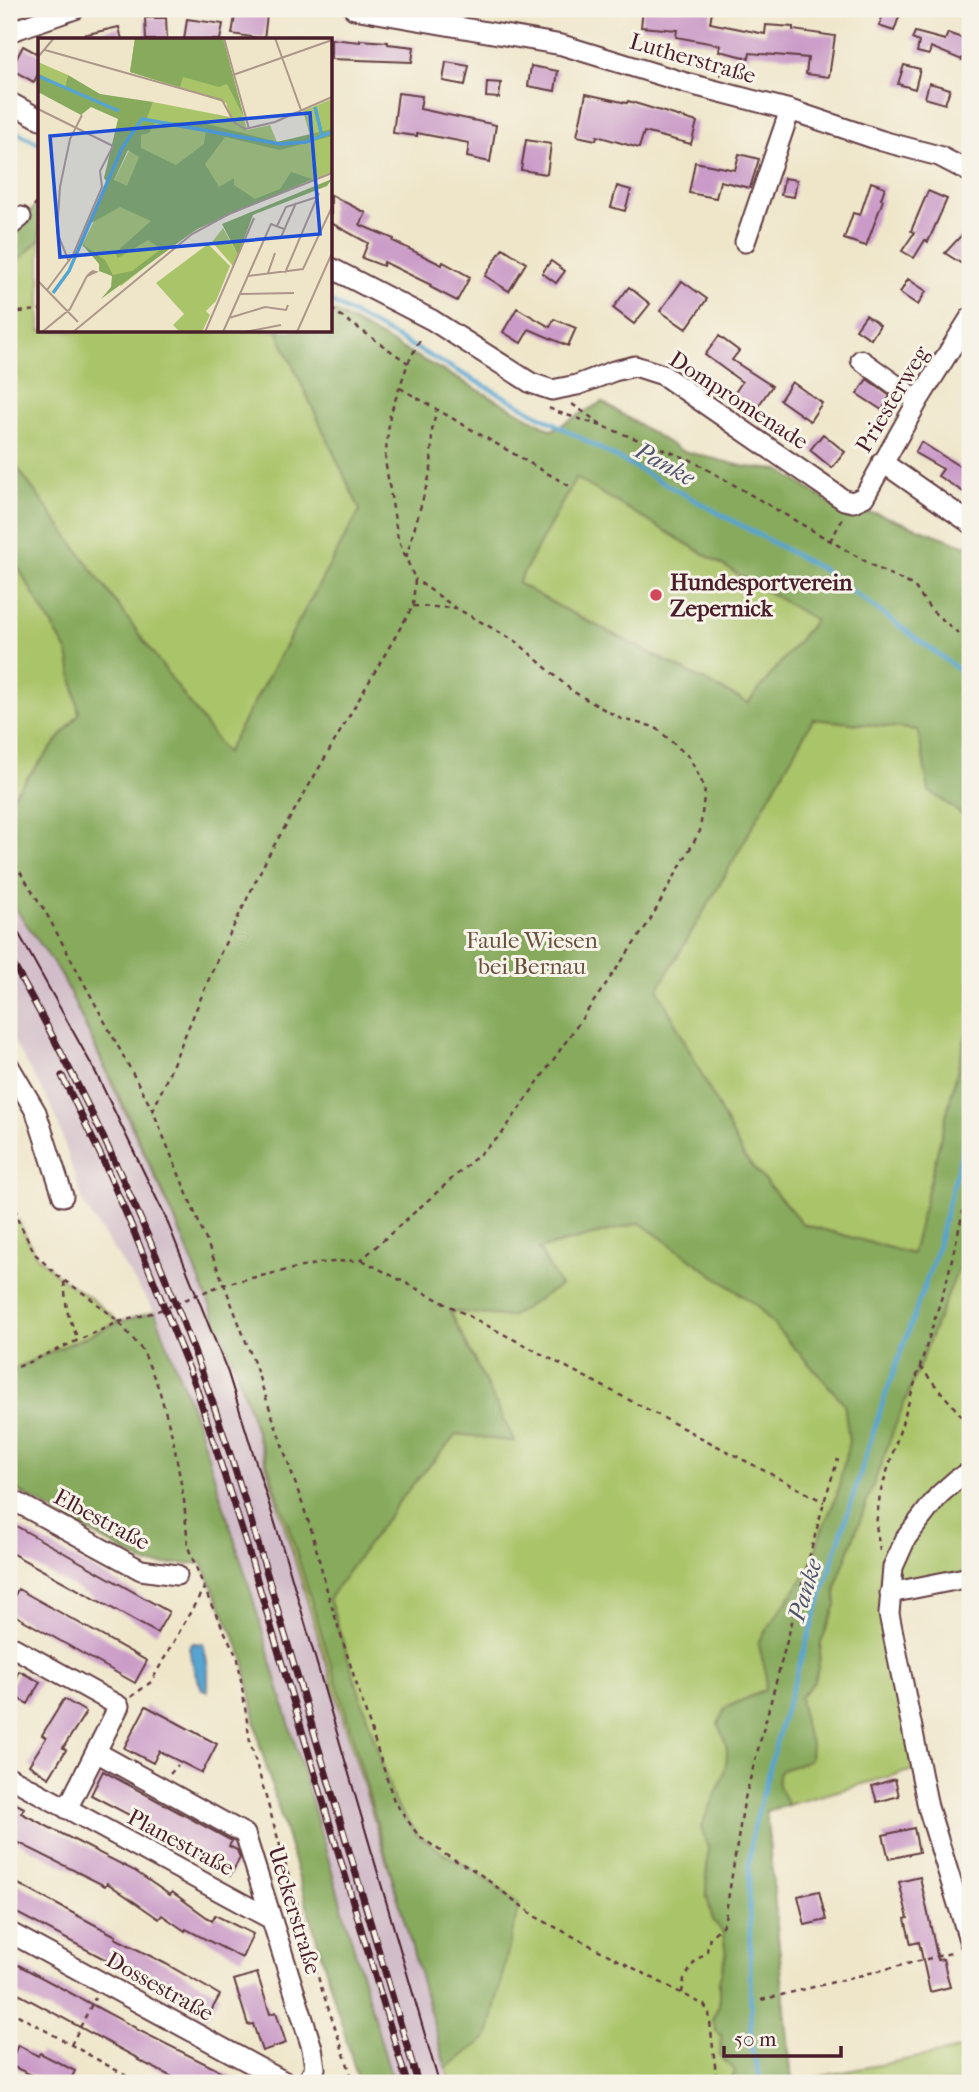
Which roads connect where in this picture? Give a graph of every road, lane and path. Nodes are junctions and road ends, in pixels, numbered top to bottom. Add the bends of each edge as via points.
1 (75, 9) edge
2 (354, 9) edge
3 (9, 32) edge
4 (9, 103) edge
5 (790, 110) junction
6 (38, 118) edge
7 (970, 172) edge
8 (745, 242) dead end
9 (332, 269) edge
10 (38, 310) edge
11 (332, 310) edge
12 (9, 313) edge
13 (970, 318) edge
14 (424, 333) dead end
15 (861, 360) dead end
16 (408, 363) junction
17 (400, 388) junction
18 (552, 390) junction
19 (918, 401) junction
20 (436, 410) junction
21 (882, 462) junction
22 (571, 488) dead end
23 (853, 502) junction
24 (970, 523) edge
25 (831, 541) junction
26 (406, 558) junction
27 (415, 579) junction
28 (413, 606) junction
29 (456, 608) junction
30 (970, 643) edge
31 (9, 855) edge
32 (9, 1066) edge
33 (153, 1111) junction
34 (9, 1179) edge
35 (970, 1182) edge
36 (63, 1196) dead end
37 (18, 1220) junction
38 (9, 1224) edge
39 (361, 1260) junction
40 (64, 1281) junction
41 (224, 1284) junction
42 (119, 1322) junction
43 (78, 1340) junction
44 (920, 1367) junction
45 (9, 1371) edge
46 (970, 1426) edge
47 (838, 1459) dead end
48 (970, 1472) edge
49 (9, 1498) edge
50 (824, 1502) junction
51 (882, 1558) dead end
52 (177, 1575) dead end
53 (970, 1577) edge
54 (204, 1588) junction
55 (890, 1593) junction
56 (9, 1645) edge
57 (118, 1706) junction
58 (96, 1752) junction
59 (9, 1777) edge
60 (67, 1809) junction
61 (271, 1919) junction
62 (9, 1932) edge
63 (964, 1947) edge
64 (103, 1983) junction
65 (682, 1993) junction
66 (761, 2000) dead end
67 (9, 2010) edge
68 (71, 2045) junction
69 (139, 2083) edge
70 (287, 2083) edge
71 (307, 2083) edge
72 (354, 2083) edge
73 (717, 2083) edge

1 - 3 street
2 - 5 street, Lutherstraße via 562,44
4 - 6 street
5 - 7 street, Lutherstraße via 939,156
5 - 8 street
9 - 18 street via 432,320 531,383
10 - 12 path
11 - 16 path
13 - 19 street, Priesterweg
14 - 16 path
15 - 19 street
16 - 17 path
17 - 20 path
17 - 26 path via 390,415 385,460 398,539
18 - 23 street, Dompromenade via 635,366 663,375
18 - 25 path via 605,427 691,460
19 - 21 street, Priesterweg
20 - 22 path
20 - 26 path via 431,470
21 - 23 street, Priesterweg via 864,497
21 - 24 street
23 - 25 path
25 - 30 path via 914,586 931,610
26 - 27 path
27 - 28 path
27 - 29 path
28 - 29 path
28 - 33 path via 268,856 217,960
29 - 39 path via 517,642 572,691 621,719 655,727 690,757 705,788 700,831 649,922 501,1135
31 - 33 path via 45,911
32 - 36 street via 36,1112
33 - 41 path
34 - 37 path
35 - 44 path
37 - 38 path
37 - 40 path via 35,1254
39 - 41 path via 320,1263
39 - 50 path
40 - 42 path
40 - 43 path via 67,1311
41 - 42 path
41 - 65 path via 312,1532 394,1801 418,1835 536,1917
42 - 43 path
42 - 54 path via 143,1351 159,1389 180,1476 188,1547
43 - 45 path
44 - 46 path
44 - 51 path via 880,1494 876,1525
47 - 50 path
48 - 55 street via 939,1495 906,1538 893,1567
49 - 52 street, Elbestraße via 141,1570
50 - 65 path via 744,1802 725,1918 684,1979
53 - 55 street
54 - 57 path via 151,1682
54 - 72 path via 238,1660 250,1742 321,1987
55 - 63 street via 889,1615 928,1807
56 - 57 street
57 - 58 street
58 - 60 street
58 - 61 street, Ueckerstraße via 245,1834
59 - 60 street, Planestraße
60 - 61 street, Planestraße
61 - 71 street, Ueckerstraße via 312,2048 315,2068
62 - 64 street, Dossestraße
63 - 66 path
64 - 68 path
64 - 70 street, Dossestraße
65 - 73 path via 705,2005 709,2013
67 - 68 path
68 - 69 path

